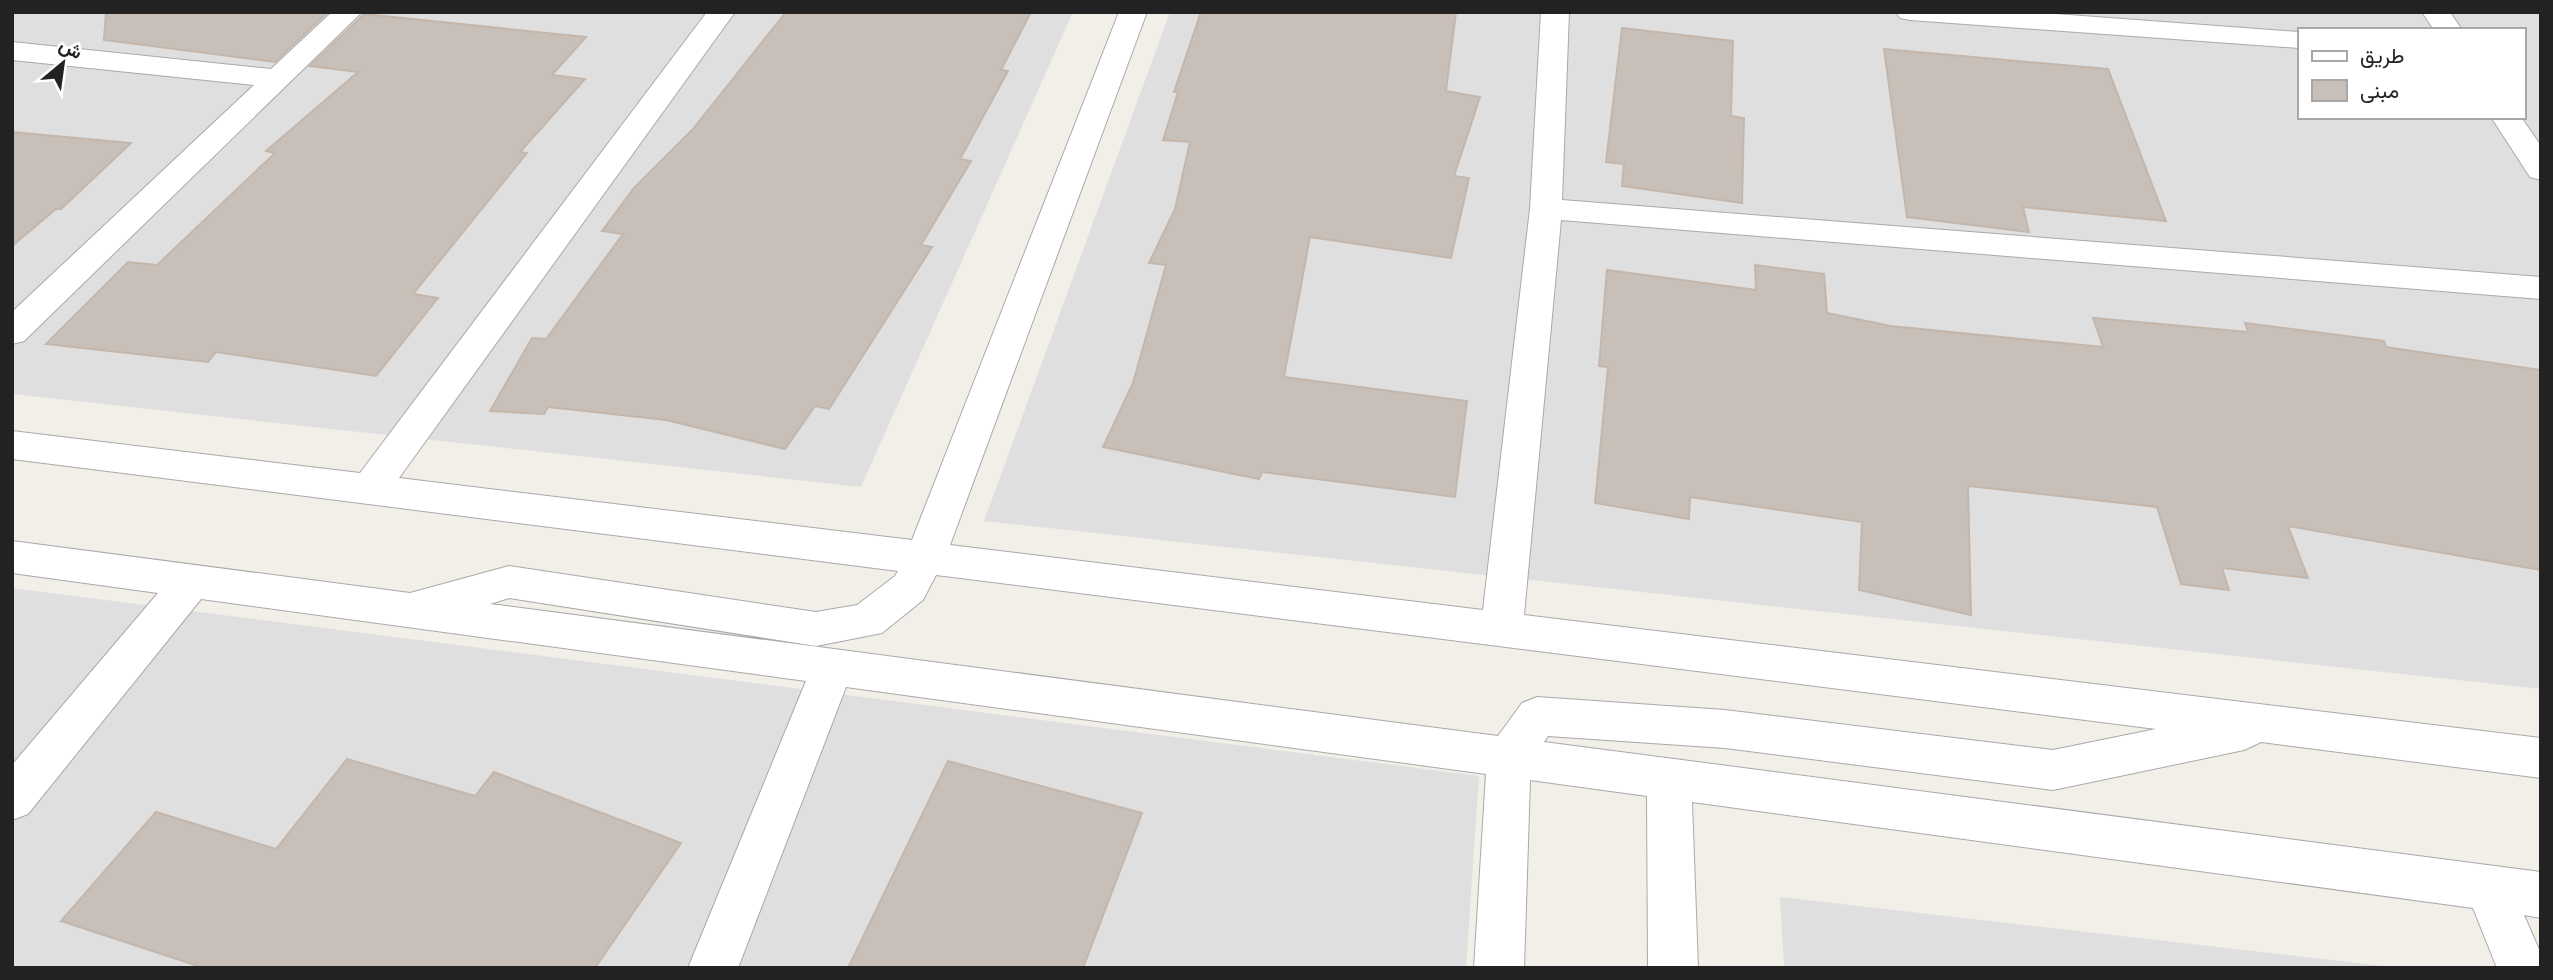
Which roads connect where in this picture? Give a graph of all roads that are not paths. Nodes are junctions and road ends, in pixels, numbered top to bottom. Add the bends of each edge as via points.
1 (348, 12) edge
2 (721, 12) edge
3 (1133, 12) edge
4 (1555, 12) edge
5 (1910, 12) edge
6 (2436, 12) edge
7 (2038, 17) edge
8 (2447, 28) edge
9 (2298, 40) edge
10 (12, 51) edge
11 (279, 79) junction
12 (2507, 119) edge
13 (2541, 170) edge
14 (1546, 209) junction
15 (2541, 289) edge
16 (12, 332) edge
17 (12, 445) edge
18 (370, 489) junction
19 (12, 556) edge
20 (925, 558) junction
21 (192, 580) junction
22 (409, 610) junction
23 (1502, 628) junction
24 (833, 667) junction
25 (2276, 725) junction
26 (1509, 757) junction
27 (2541, 758) edge
28 (1669, 779) junction
29 (12, 799) edge
30 (2488, 888) junction
31 (2541, 895) edge
32 (713, 968) edge
33 (1499, 968) edge
34 (1673, 968) edge
35 (2522, 968) edge

1 - 11 street
2 - 18 street
3 - 20 street
4 - 14 street
5 - 7 street
6 - 8 street
7 - 9 street
10 - 11 street
11 - 16 street
12 - 13 street
14 - 15 street
14 - 23 street
17 - 18 street
18 - 20 street
19 - 21 street
20 - 22 street via 909,588 867,621 816,629 509,582
20 - 23 street
21 - 22 street
21 - 29 street
22 - 24 street
23 - 25 street
24 - 26 street
24 - 32 street
25 - 26 street via 2053,769 1725,729 1537,716
25 - 27 street
26 - 28 street
26 - 33 street
28 - 30 street
28 - 34 street
30 - 31 street
30 - 35 street

